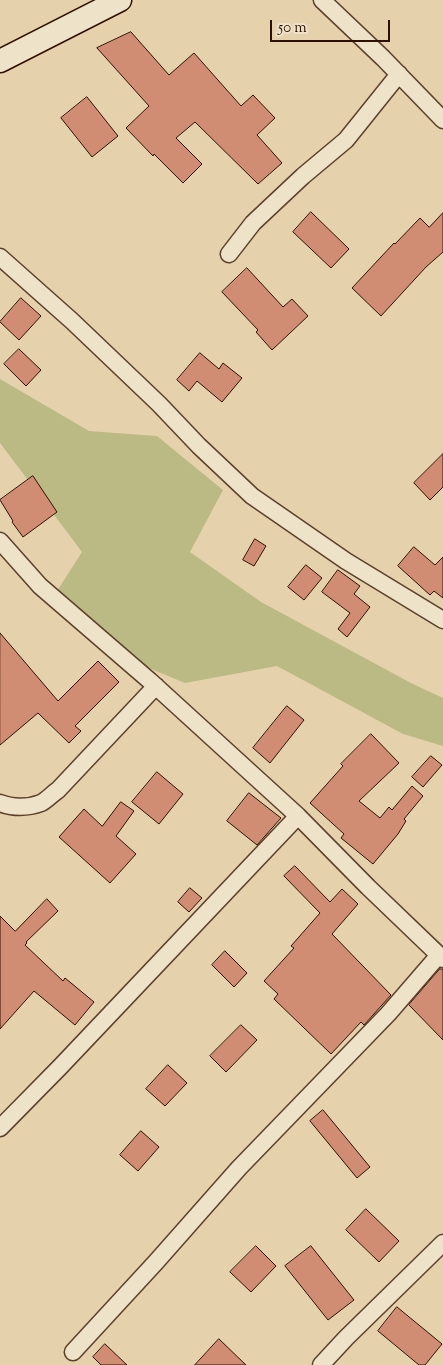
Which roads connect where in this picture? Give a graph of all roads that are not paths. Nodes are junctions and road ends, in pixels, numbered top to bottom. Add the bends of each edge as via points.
1 (120, 0) edge
2 (322, 0) edge
3 (0, 61) edge
4 (399, 74) junction
5 (443, 120) edge
6 (229, 254) dead end
7 (0, 257) edge
8 (0, 542) edge
9 (443, 620) edge
10 (156, 686) junction
11 (0, 803) edge
12 (298, 816) junction
13 (441, 957) edge
14 (0, 1128) edge
15 (443, 1243) edge
16 (73, 1352) dead end
17 (321, 1365) edge

1 - 3 main road
2 - 4 street
4 - 5 street
4 - 6 street via 346,140 253,223
7 - 9 street via 72,321 252,496 346,561
8 - 10 street via 40,586
10 - 11 street via 58,790 42,802 24,806
10 - 12 street
12 - 13 street
12 - 14 street
13 - 16 street via 239,1168
15 - 17 street

